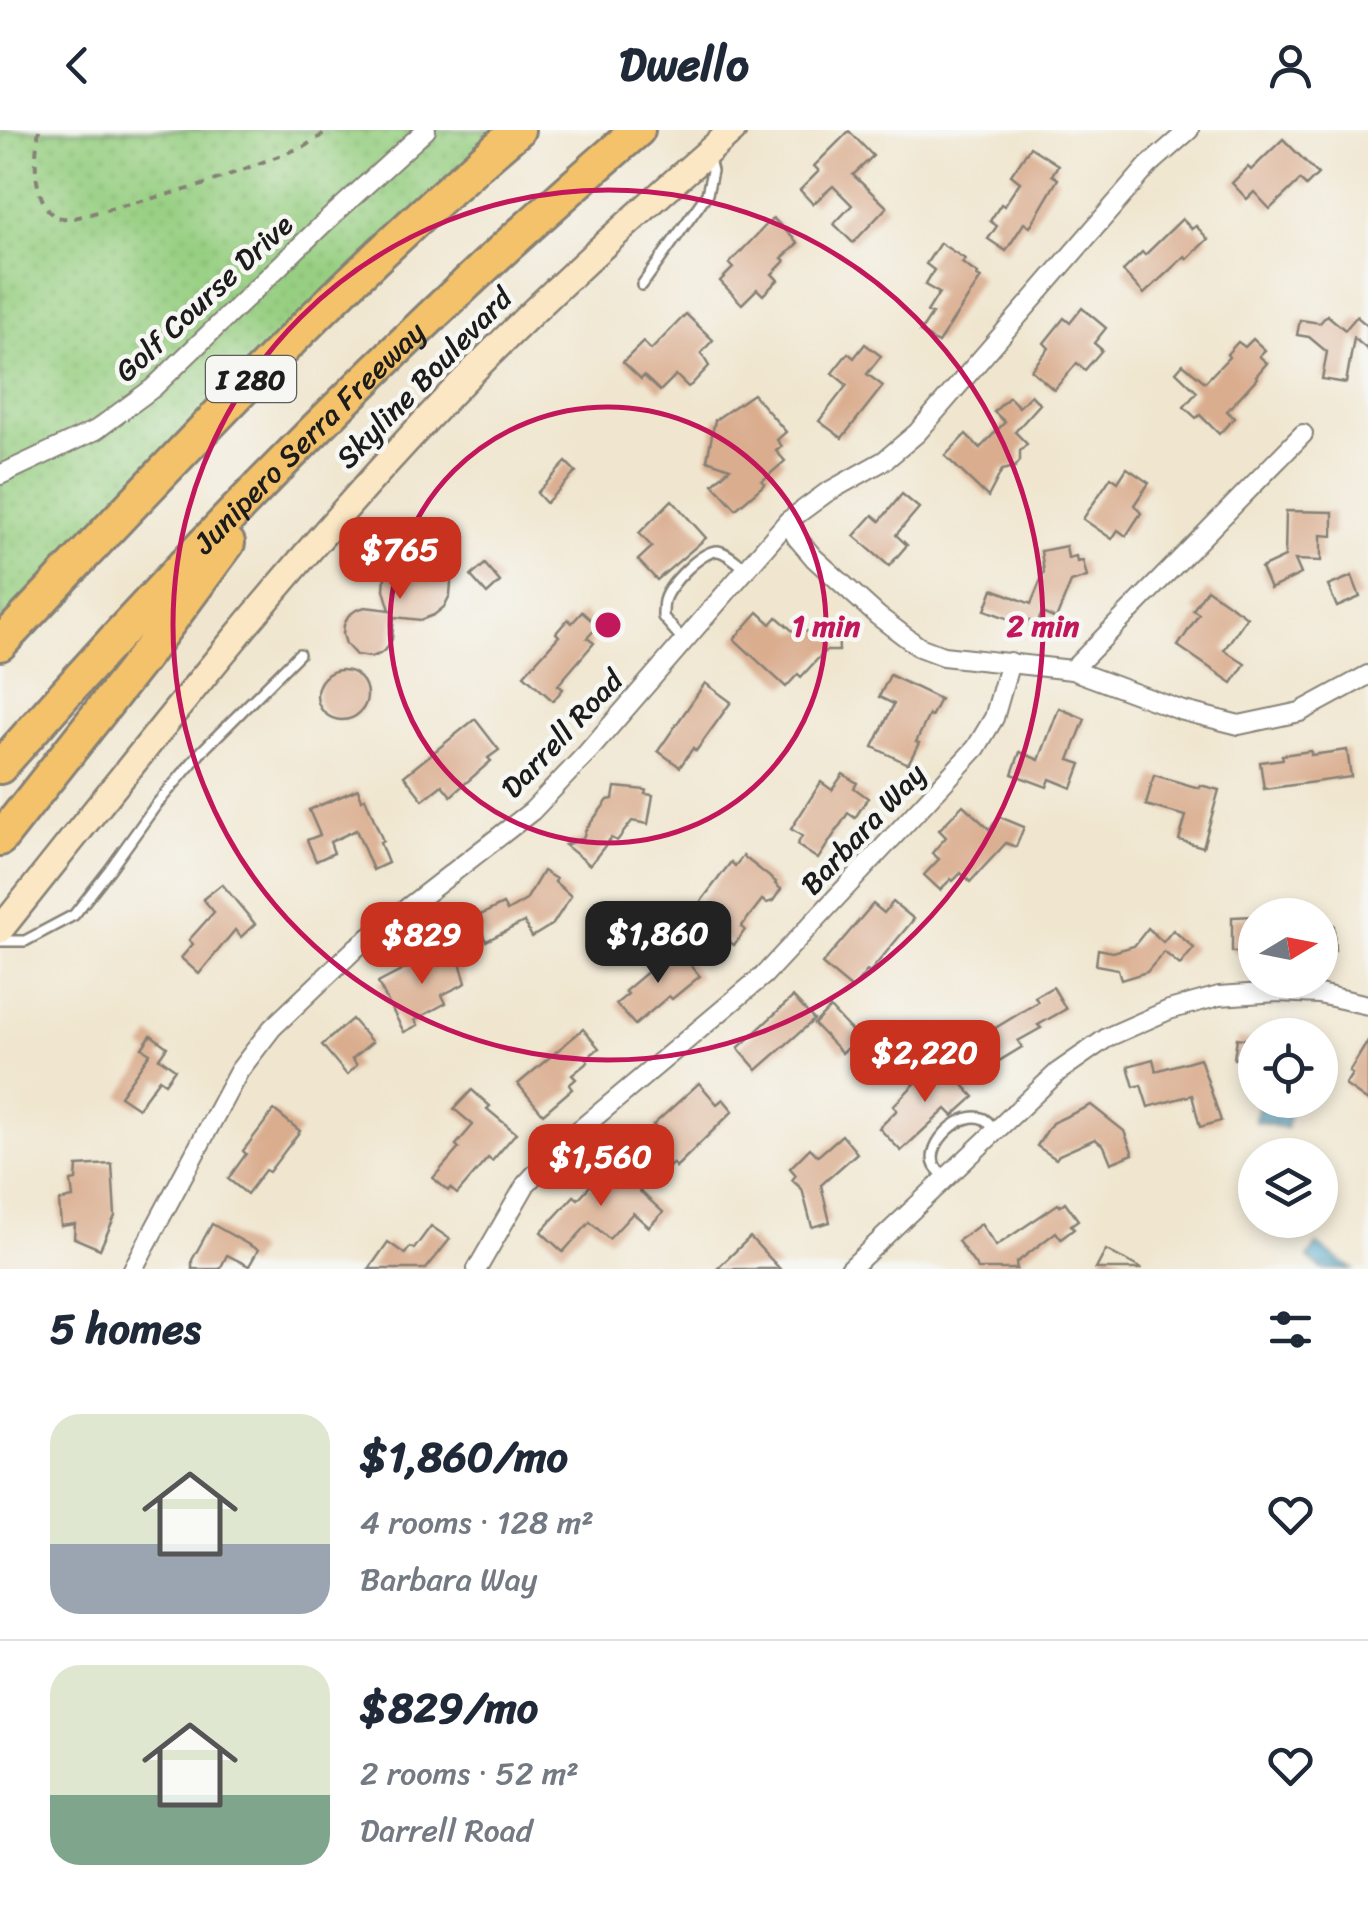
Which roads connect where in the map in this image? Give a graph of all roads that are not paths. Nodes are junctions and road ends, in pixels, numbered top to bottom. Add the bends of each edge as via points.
1 (426, 130) edge
2 (518, 130) edge
3 (638, 130) edge
4 (733, 130) edge
5 (1189, 130) edge
6 (707, 153) junction
7 (642, 285) dead end
8 (312, 432) junction
9 (1304, 434) dead end
10 (0, 475) edge
11 (788, 522) junction
12 (746, 569) junction
13 (684, 642) junction
14 (0, 644) edge
15 (299, 654) dead end
16 (1010, 662) junction
17 (1072, 670) junction
18 (1368, 675) edge
19 (0, 767) edge
20 (0, 840) edge
21 (0, 930) edge
22 (0, 941) edge
23 (1368, 1005) edge
24 (996, 1131) junction
25 (946, 1178) junction
26 (133, 1269) edge
27 (477, 1269) edge
28 (850, 1269) edge

1 - 10 street, Golf Course Drive via 153,388 96,430
2 - 14 highway, I 280 via 276,354
3 - 8 highway, Junipero Serra Freeway / I 280 via 455,292
4 - 6 main road, Skyline Boulevard
5 - 11 street, Darrell Road via 1148,166 917,433
6 - 7 lane via 707,194
6 - 21 main road, Skyline Boulevard via 567,278 379,470
8 - 19 highway, Junipero Serra Freeway / I 280
8 - 20 highway
9 - 17 street
11 - 12 street, Darrell Road
11 - 16 street via 814,558 919,646 943,656
12 - 13 street, Darrell Road
12 - 13 lane via 715,551 672,585 663,618
13 - 26 street, Darrell Road via 532,811 357,947 272,1028 240,1071
15 - 22 lane via 202,751 74,915 24,941
16 - 17 street
16 - 27 street, Barbara Way via 994,718 976,748 764,976 564,1143 526,1184
17 - 18 street via 1239,725 1300,712
23 - 24 street via 1278,992 1219,996 1169,1010 1108,1036
24 - 25 street
24 - 25 lane via 975,1117 952,1127 933,1155
25 - 28 street

